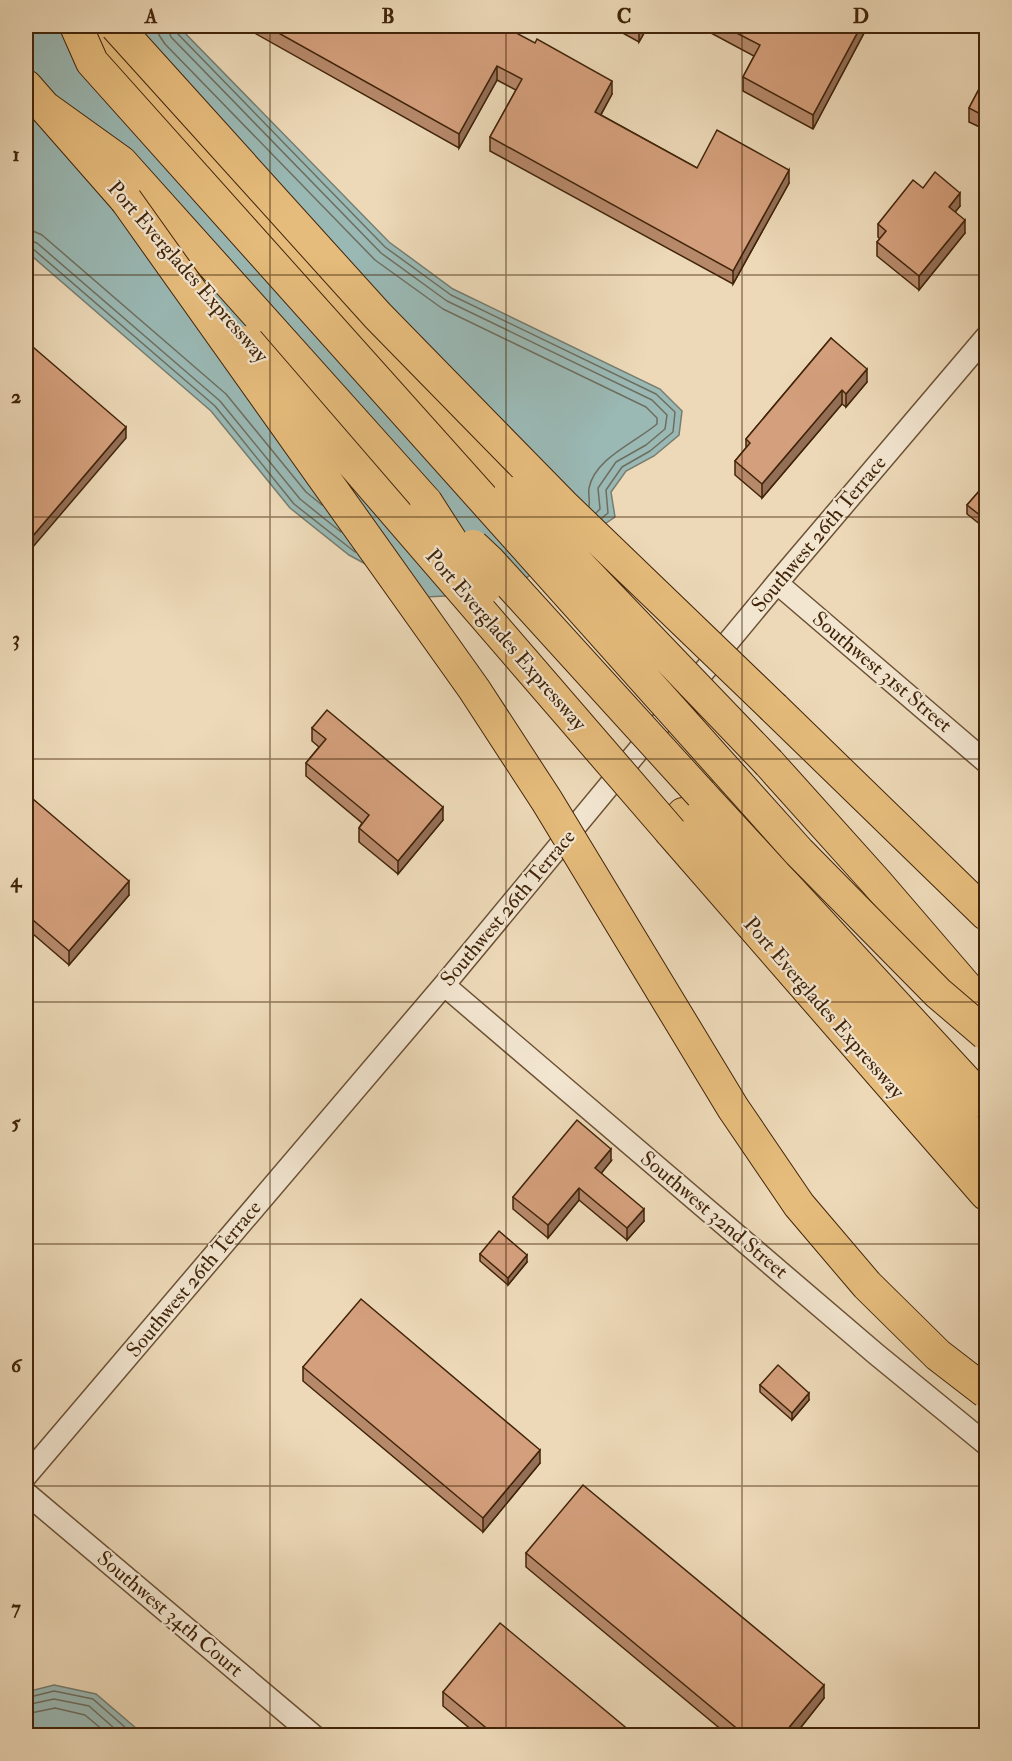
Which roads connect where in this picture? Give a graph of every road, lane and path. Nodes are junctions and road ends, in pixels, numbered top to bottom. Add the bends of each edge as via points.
1 (76, 26) edge
2 (86, 26) edge
3 (116, 26) edge
4 (34, 96) edge
5 (126, 200) junction
6 (987, 337) edge
7 (777, 583) junction
8 (987, 762) edge
9 (769, 763) junction
10 (685, 813) junction
11 (876, 882) junction
12 (987, 914) edge
13 (444, 985) junction
14 (987, 985) edge
15 (987, 1010) edge
16 (987, 1033) edge
17 (987, 1103) edge
18 (987, 1150) edge
19 (987, 1194) edge
20 (987, 1392) edge
21 (987, 1444) edge
22 (26, 1476) edge
23 (26, 1493) edge
24 (315, 1736) edge

1 - 16 highway, bridge via 92,62 799,852 938,993
2 - 9 highway, bridge via 510,493
3 - 12 highway, bridge via 386,324 563,505
4 - 5 highway, Port Everglades Expressway
4 - 10 highway, bridge via 122,162 426,502 490,562
5 - 10 highway, Port Everglades Expressway, bridge
5 - 20 highway, bridge via 474,689 547,801 733,1108 799,1205 867,1285 939,1355
6 - 7 street, Southwest 26th Terrace
7 - 8 street, Southwest 31st Street
7 - 13 street, Southwest 26th Terrace
9 - 11 highway
9 - 14 highway via 867,858
10 - 17 highway
10 - 18 highway
10 - 19 highway, Port Everglades Expressway
11 - 15 highway
11 - 16 highway via 902,928
13 - 21 street, Southwest 32nd Street
13 - 22 street, Southwest 26th Terrace
23 - 24 street, Southwest 34th Court

